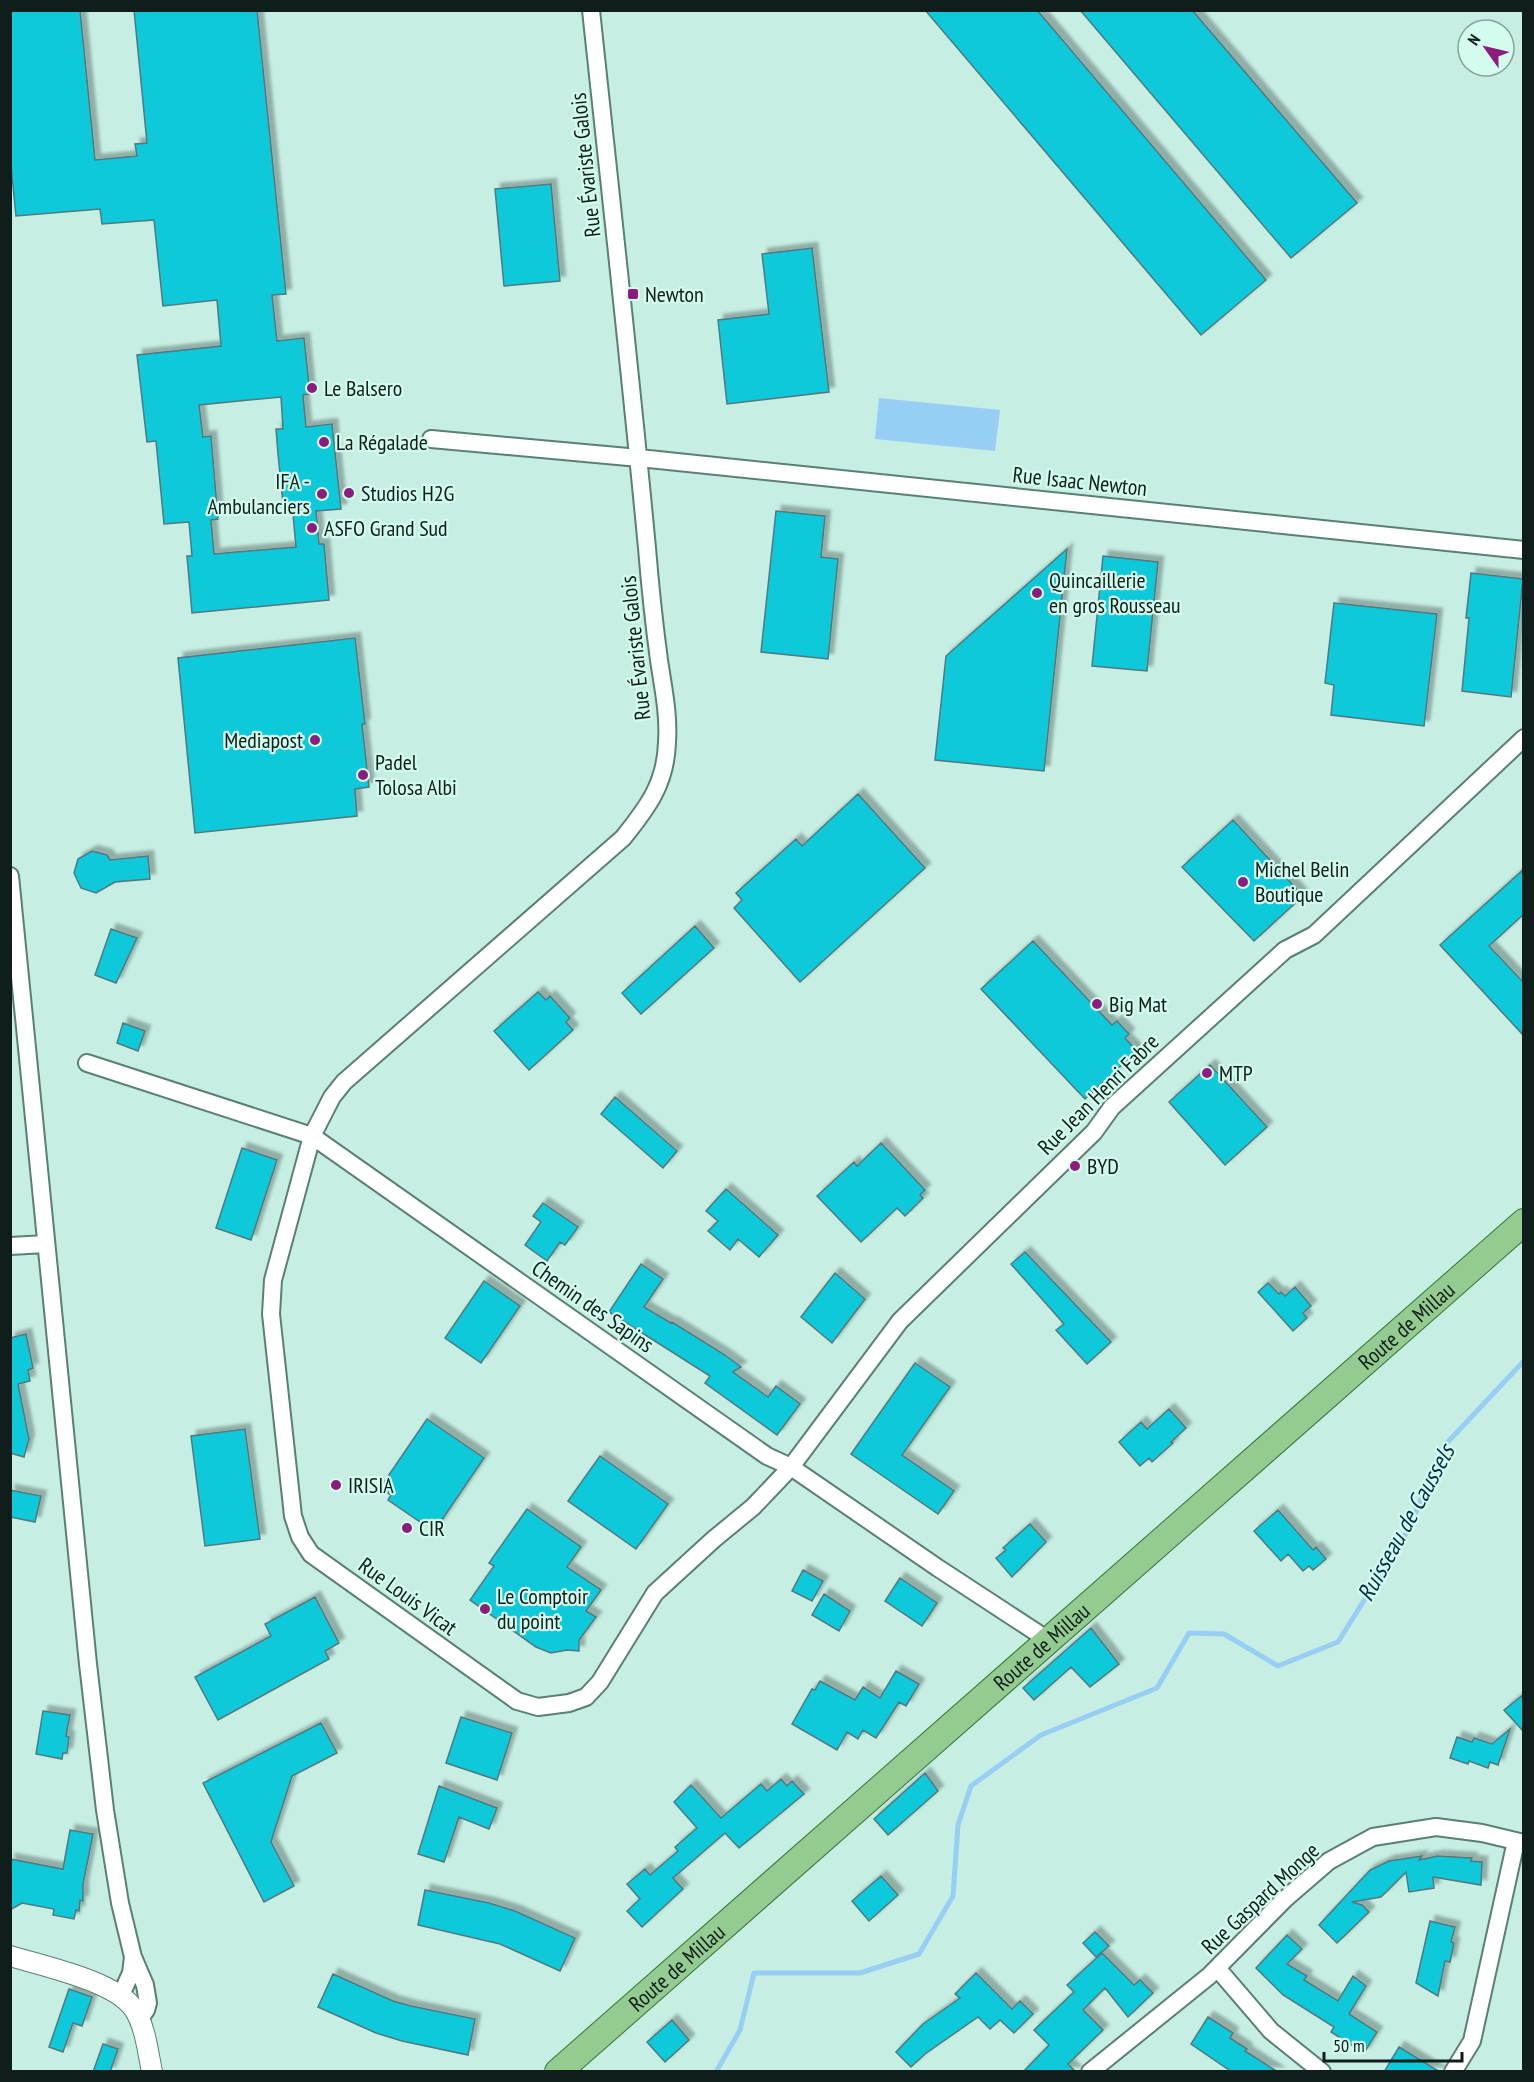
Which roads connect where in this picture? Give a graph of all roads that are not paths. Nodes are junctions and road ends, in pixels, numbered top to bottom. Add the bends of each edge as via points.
1 (591, 10) edge
2 (431, 439) dead end
3 (639, 458) junction
4 (1521, 550) edge
5 (1524, 738) edge
6 (10, 876) edge
7 (87, 1063) dead end
8 (312, 1136) junction
9 (1524, 1222) edge
10 (46, 1244) junction
11 (10, 1246) edge
12 (791, 1467) junction
13 (1048, 1640) junction
14 (1520, 1842) edge
15 (10, 1956) edge
16 (133, 1957) junction
17 (1217, 1968) junction
18 (121, 1995) junction
19 (139, 2020) junction
20 (152, 2072) edge
21 (558, 2072) edge
22 (1090, 2072) edge
23 (1322, 2072) edge
24 (1453, 2072) edge

1 - 3 street, Rue Évariste Galois
2 - 3 street, Rue Isaac Newton
3 - 4 street, Rue Isaac Newton
3 - 8 street, Rue Évariste Galois via 668,743 654,797 622,838 344,1082
5 - 12 street, Rue Jean Henri Fabre via 1314,935 1285,950 1112,1107 1094,1131 900,1321
6 - 10 street
7 - 8 street, Chemin des Sapins
8 - 12 street, Chemin des Sapins via 767,1456
8 - 12 street, Rue Louis Vicat via 273,1280 271,1314 293,1516 300,1537 311,1554 517,1701 538,1707 586,1697 600,1682 655,1593 753,1507
9 - 13 main road, Route de Millau
10 - 11 street
10 - 16 street via 105,1810
12 - 13 street, Chemin des Sapins
13 - 21 main road, Route de Millau
14 - 17 street, Rue Gaspard Monge via 1436,1827 1373,1837 1329,1862 1285,1899
14 - 24 street via 1472,2041
15 - 18 street
16 - 18 street
16 - 19 street via 148,2003
17 - 22 street, Rue Gaspard Monge
17 - 23 street via 1271,2031
18 - 19 street via 135,2009
19 - 20 street

